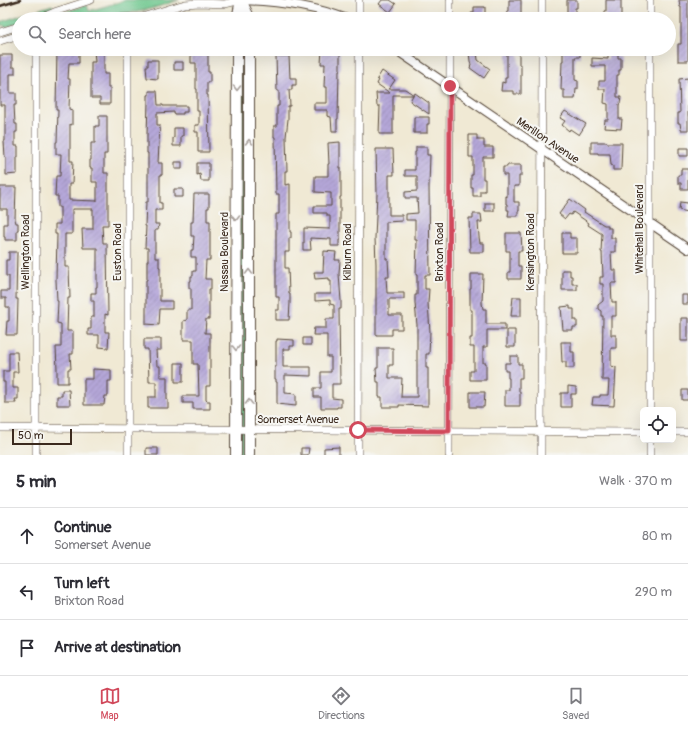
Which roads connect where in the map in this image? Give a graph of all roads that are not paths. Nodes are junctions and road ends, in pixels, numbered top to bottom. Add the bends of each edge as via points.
1 (90, 0) edge
2 (190, 0) edge
3 (240, 0) edge
4 (359, 0) edge
5 (450, 0) edge
6 (542, 0) edge
7 (650, 0) edge
8 (268, 1) edge
9 (178, 6) junction
10 (55, 12) edge
11 (159, 12) edge
12 (237, 12) edge
13 (246, 12) edge
14 (326, 12) edge
15 (359, 12) edge
16 (450, 12) edge
17 (542, 12) edge
18 (650, 12) edge
19 (12, 28) edge
20 (0, 32) edge
21 (12, 37) edge
22 (0, 41) edge
23 (36, 56) edge
24 (128, 56) edge
25 (237, 56) edge
26 (249, 56) edge
27 (359, 56) edge
28 (405, 56) edge
29 (450, 56) edge
30 (542, 56) edge
31 (650, 56) edge
32 (450, 86) junction
33 (541, 149) junction
34 (650, 223) junction
35 (688, 249) edge
36 (650, 407) edge
37 (0, 428) edge
38 (36, 428) junction
39 (128, 429) junction
40 (236, 430) junction
41 (249, 430) junction
42 (358, 430) junction
43 (449, 431) junction
44 (541, 431) junction
45 (640, 432) edge
46 (676, 432) edge
47 (688, 432) edge
48 (650, 443) edge
49 (36, 455) edge
50 (128, 455) edge
51 (236, 455) edge
52 (249, 455) edge
53 (358, 455) edge
54 (449, 455) edge
55 (541, 455) edge
56 (650, 455) edge

1 - 10 street
2 - 9 street
3 - 8 street
3 - 9 street via 225,4 199,3
3 - 12 main road
3 - 13 main road
4 - 15 street
5 - 16 street
6 - 17 street
7 - 18 street
8 - 14 street
9 - 11 street
19 - 20 street
21 - 22 street
23 - 38 street, Wellington Road
24 - 39 street, Euston Road
25 -> 40 main road, Nassau Boulevard
41 -> 26 main road
27 - 42 street, Kilburn Road
28 - 32 street, Merillon Avenue
29 - 32 street, Brixton Road
30 - 33 street, Kensington Road
31 - 34 street, Whitehall Boulevard
32 - 33 street, Merillon Avenue
32 - 43 street, Brixton Road
33 - 34 street, Merillon Avenue
33 - 44 street, Kensington Road
34 - 35 street, Merillon Avenue
34 - 36 street, Whitehall Boulevard
37 - 38 street, Somerset Avenue
38 - 39 street, Somerset Avenue
38 - 49 street, Wellington Road
39 - 40 street, Somerset Avenue
39 - 50 street, Euston Road
40 - 41 street, Somerset Avenue
40 - 51 main road, Nassau Boulevard
41 - 42 street, Somerset Avenue
41 - 52 main road
42 - 43 street, Somerset Avenue
42 - 53 street, Kilburn Road
43 - 44 street, Somerset Avenue
43 - 54 street, Brixton Road
44 - 45 street, Somerset Avenue
44 - 55 street, Kensington Road
46 - 47 street
48 - 56 street

